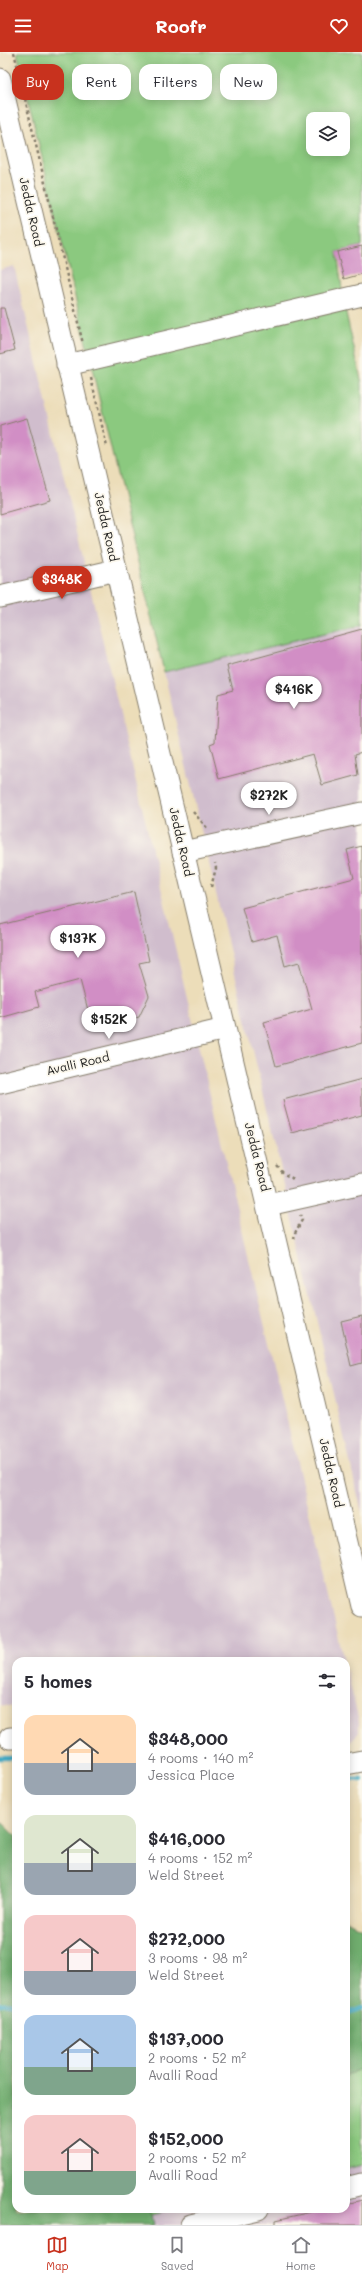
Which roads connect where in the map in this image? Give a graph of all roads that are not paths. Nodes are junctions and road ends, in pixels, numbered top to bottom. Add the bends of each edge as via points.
1 (0, 79) edge
2 (362, 295) edge
3 (67, 365) junction
4 (116, 570) junction
5 (0, 597) edge
6 (362, 813) edge
7 (183, 852) junction
8 (225, 1029) junction
9 (0, 1083) edge
10 (362, 1184) edge
11 (268, 1205) junction
12 (362, 1606) edge
13 (362, 1761) edge
14 (350, 1763) edge
15 (362, 2184) edge
16 (350, 2187) edge
17 (241, 2213) edge
18 (191, 2225) edge

1 - 3 street, Jedda Road
2 - 3 street
3 - 4 street, Jedda Road
4 - 5 street
4 - 7 street, Jedda Road
6 - 7 street
7 - 8 street, Jedda Road
8 - 9 street, Avalli Road
8 - 11 street, Jedda Road
10 - 11 street
11 - 12 street, Jedda Road
13 - 14 street
15 - 16 street
17 - 18 street

